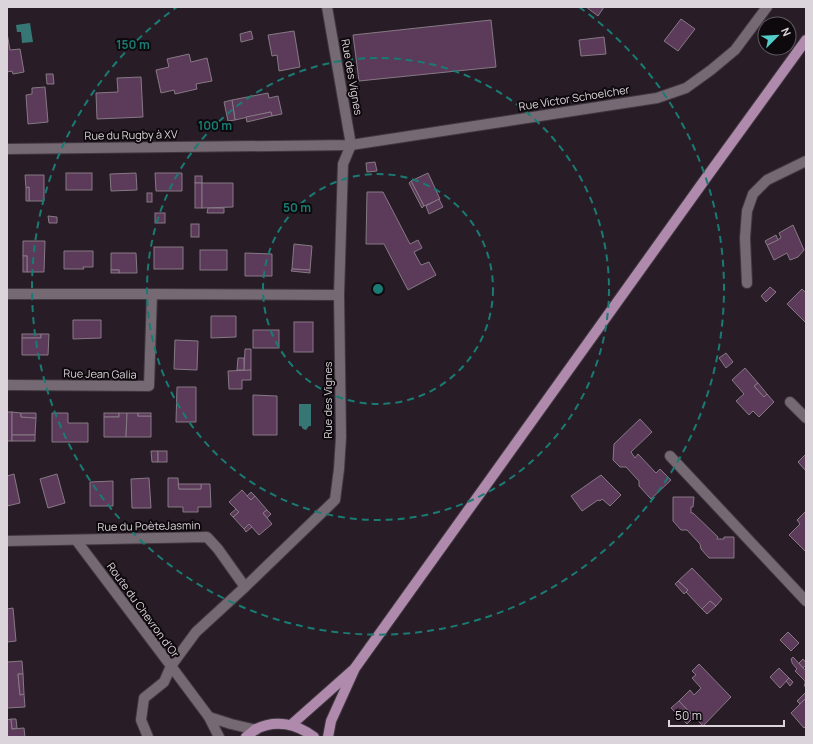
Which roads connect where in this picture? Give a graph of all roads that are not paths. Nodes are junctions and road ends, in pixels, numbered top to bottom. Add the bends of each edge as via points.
1 (327, 7) edge
2 (766, 7) edge
3 (806, 40) edge
4 (351, 145) junction
5 (7, 149) edge
6 (806, 161) edge
7 (747, 283) dead end
8 (7, 294) edge
9 (152, 294) junction
10 (339, 295) junction
11 (7, 385) edge
12 (790, 402) dead end
13 (806, 418) edge
14 (670, 456) dead end
15 (76, 540) junction
16 (7, 541) edge
17 (245, 587) junction
18 (806, 601) edge
19 (171, 666) junction
20 (356, 668) junction
21 (209, 717) junction
22 (291, 725) junction
23 (256, 730) junction
24 (148, 737) edge
25 (219, 737) edge
26 (246, 737) edge
27 (314, 737) edge
28 (328, 737) edge

1 - 4 street, Rue des Vignes
2 - 4 street, Rue Victor Schoelcher via 735,50 686,88 657,98
3 - 20 main road
4 - 5 street, Rue du Rugby à XV
4 - 10 street, Rue des Vignes via 343,164
6 - 7 street via 767,180 753,194 747,211 745,238
8 - 9 street
9 - 10 street
9 - 11 street, Rue Jean Galia via 148,386
10 - 17 street, Rue des Vignes via 341,437 334,500
12 - 13 street
14 - 18 street
15 - 16 street
15 - 17 street, Rue du PoèteJasmin via 207,537
15 - 19 street, Route du Chevron d'Or
17 - 19 street, Rue des Vignes via 196,632
19 - 21 street
19 - 24 street, Route du Chevron d'Or via 164,682 144,698 141,720
20 - 22 main road
20 - 28 main road via 331,721
21 - 23 street
21 - 25 street
22 - 23 main road via 267,725
22 - 27 main road via 305,730
23 - 26 main road

